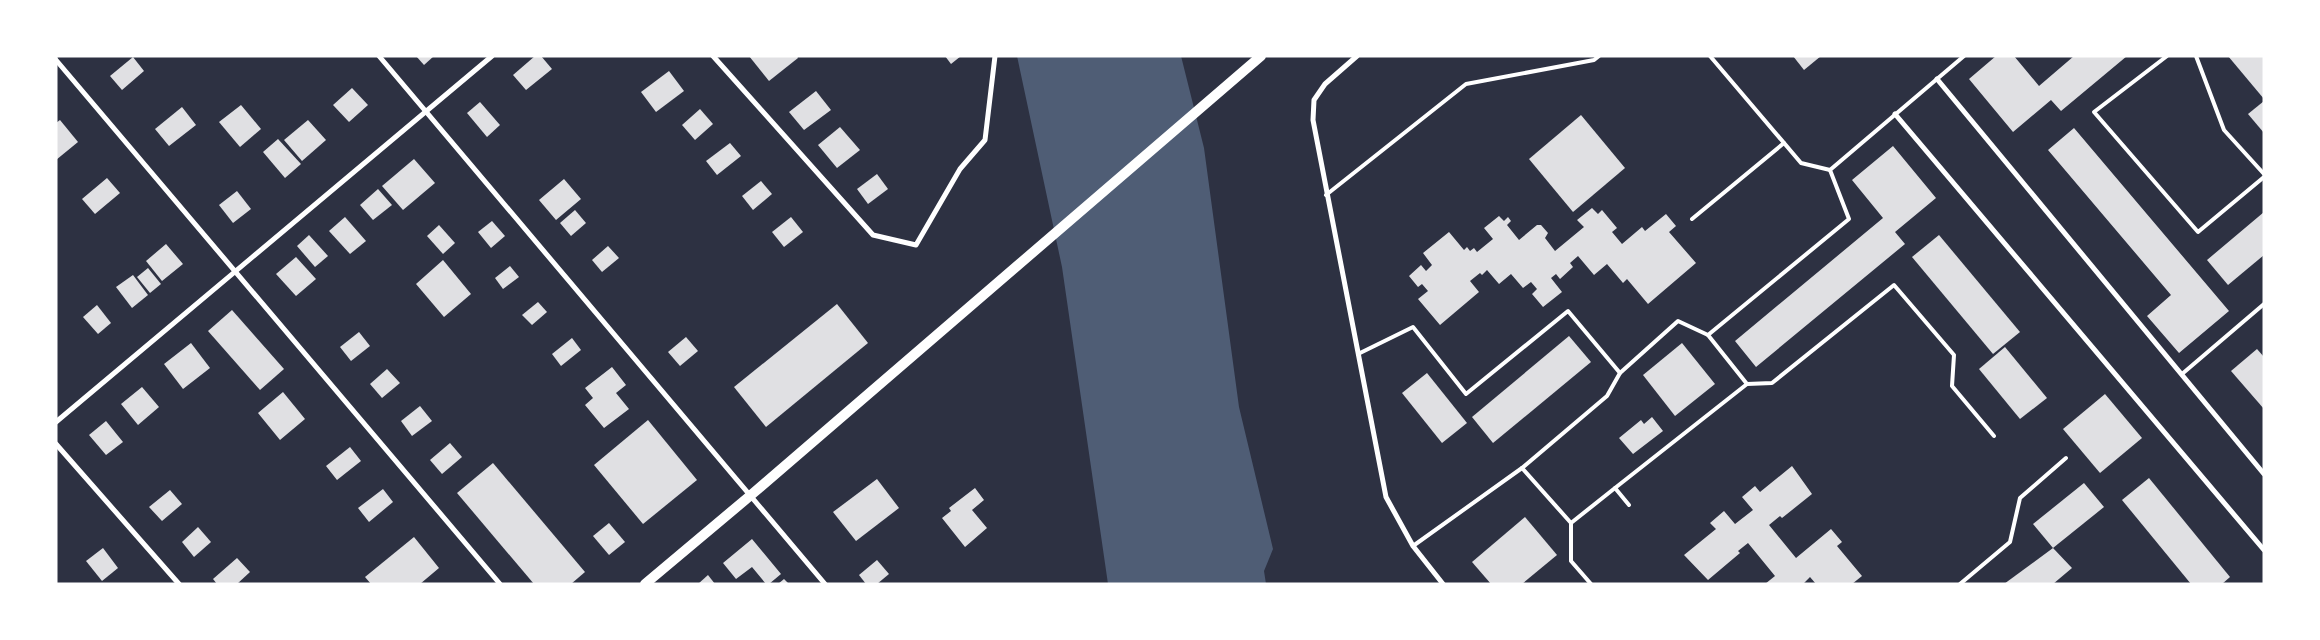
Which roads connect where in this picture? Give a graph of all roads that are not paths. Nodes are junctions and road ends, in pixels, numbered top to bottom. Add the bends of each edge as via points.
1 (379, 56) edge
2 (492, 56) edge
3 (713, 56) edge
4 (995, 56) edge
5 (1261, 56) edge
6 (1357, 56) edge
7 (1599, 56) edge
8 (1710, 56) edge
9 (1964, 56) edge
10 (2167, 56) edge
11 (2196, 56) edge
12 (56, 60) edge
13 (1937, 79) junction
14 (425, 112) junction
15 (1895, 114) junction
16 (1784, 144) junction
17 (1830, 170) junction
18 (2264, 176) edge
19 (1326, 195) junction
20 (1692, 219) dead end
21 (235, 272) junction
22 (2263, 306) edge
23 (1708, 335) junction
24 (1358, 354) junction
25 (1620, 373) junction
26 (2182, 374) junction
27 (1747, 384) junction
28 (56, 422) edge
29 (1994, 436) dead end
30 (56, 444) edge
31 (2066, 458) dead end
32 (1522, 468) junction
33 (2264, 474) edge
34 (1615, 488) junction
35 (752, 496) junction
36 (1629, 505) dead end
37 (1571, 523) junction
38 (1413, 546) junction
39 (2264, 550) edge
40 (179, 584) edge
41 (500, 584) edge
42 (645, 584) edge
43 (825, 584) edge
44 (1443, 584) edge
45 (1591, 584) edge
46 (1960, 584) edge

1 - 14 street
2 - 14 street
3 - 4 street via 873,235 916,245 960,169 985,140
5 - 35 main road
6 - 19 street via 1324,84 1314,100 1313,120
7 - 19 lane via 1594,60 1466,84
8 - 16 lane
9 - 13 lane
10 - 18 lane via 2094,112 2198,232
11 - 18 lane via 2224,130
12 - 21 street
13 - 15 lane
13 - 26 street
14 - 21 street
14 - 35 street
15 - 17 lane
15 - 39 street
16 - 17 lane via 1801,163
16 - 20 lane
17 - 23 lane via 1849,220
19 - 24 street
21 - 28 street
21 - 41 street
22 - 26 lane
23 - 25 lane via 1678,321
23 - 27 lane
24 - 25 lane via 1413,327 1466,394 1568,311
24 - 38 street via 1386,497
25 - 32 lane via 1607,396
26 - 33 street
27 - 29 lane via 1772,383 1894,285 1954,355 1952,386
27 - 34 lane
30 - 40 street
31 - 46 lane via 2020,498 2010,542
32 - 37 lane
32 - 38 lane
34 - 36 lane
34 - 37 lane
35 - 42 main road
35 - 43 street
37 - 45 lane via 1571,561
38 - 44 street

